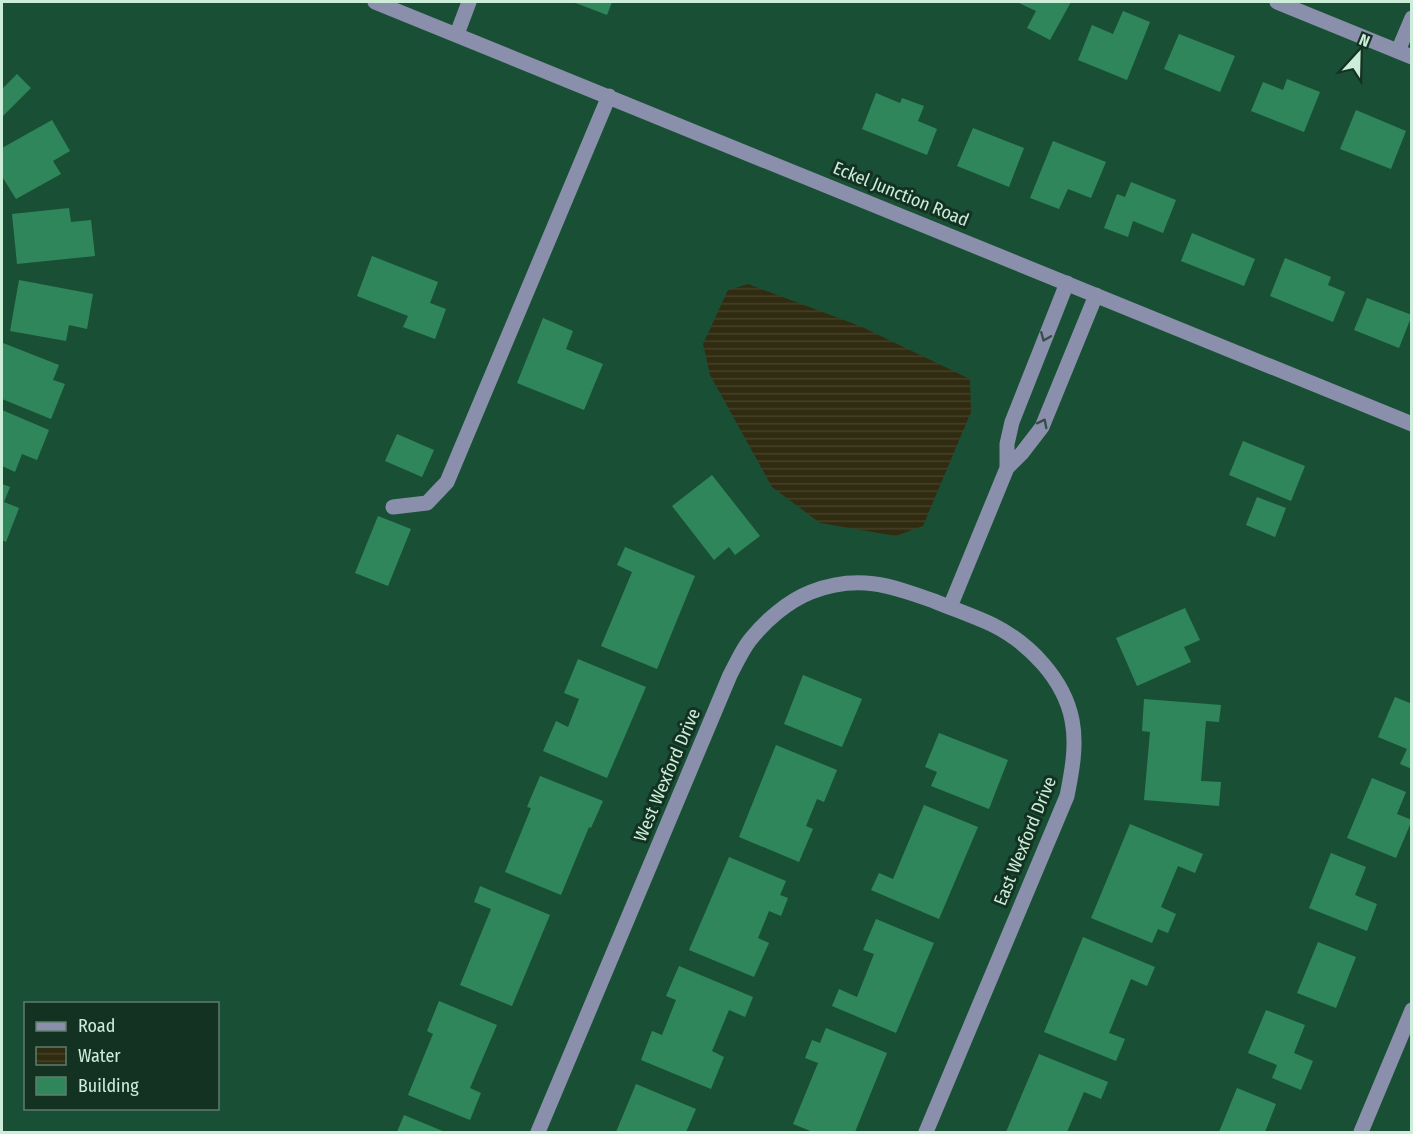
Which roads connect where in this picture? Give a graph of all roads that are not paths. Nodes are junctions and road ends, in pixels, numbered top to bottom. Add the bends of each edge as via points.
1 (375, 2) edge
2 (469, 2) edge
3 (1277, 2) edge
4 (1412, 18) edge
5 (457, 34) junction
6 (1405, 54) edge
7 (609, 96) junction
8 (1067, 283) junction
9 (1096, 295) junction
10 (1412, 424) edge
11 (1007, 468) junction
12 (393, 507) dead end
13 (950, 607) junction
14 (1412, 1010) edge
15 (538, 1132) edge
16 (926, 1132) edge
17 (1361, 1132) edge

1 - 5 street, Eckel Junction Road
2 - 5 street
3 - 6 street
4 - 6 street
5 - 7 street, Eckel Junction Road
7 - 8 street, Eckel Junction Road
7 - 12 street via 447,482 427,503
8 - 9 street, Eckel Junction Road
8 -> 11 street via 1012,422
9 - 10 street, Eckel Junction Road
11 -> 9 street via 1042,427
11 - 13 street
13 - 15 street, West Wexford Drive via 871,582 851,582 810,592 789,604 749,641 725,686
13 - 16 street, East Wexford Drive via 1013,637 1048,668 1072,719 1073,770 1066,796
14 - 17 street

